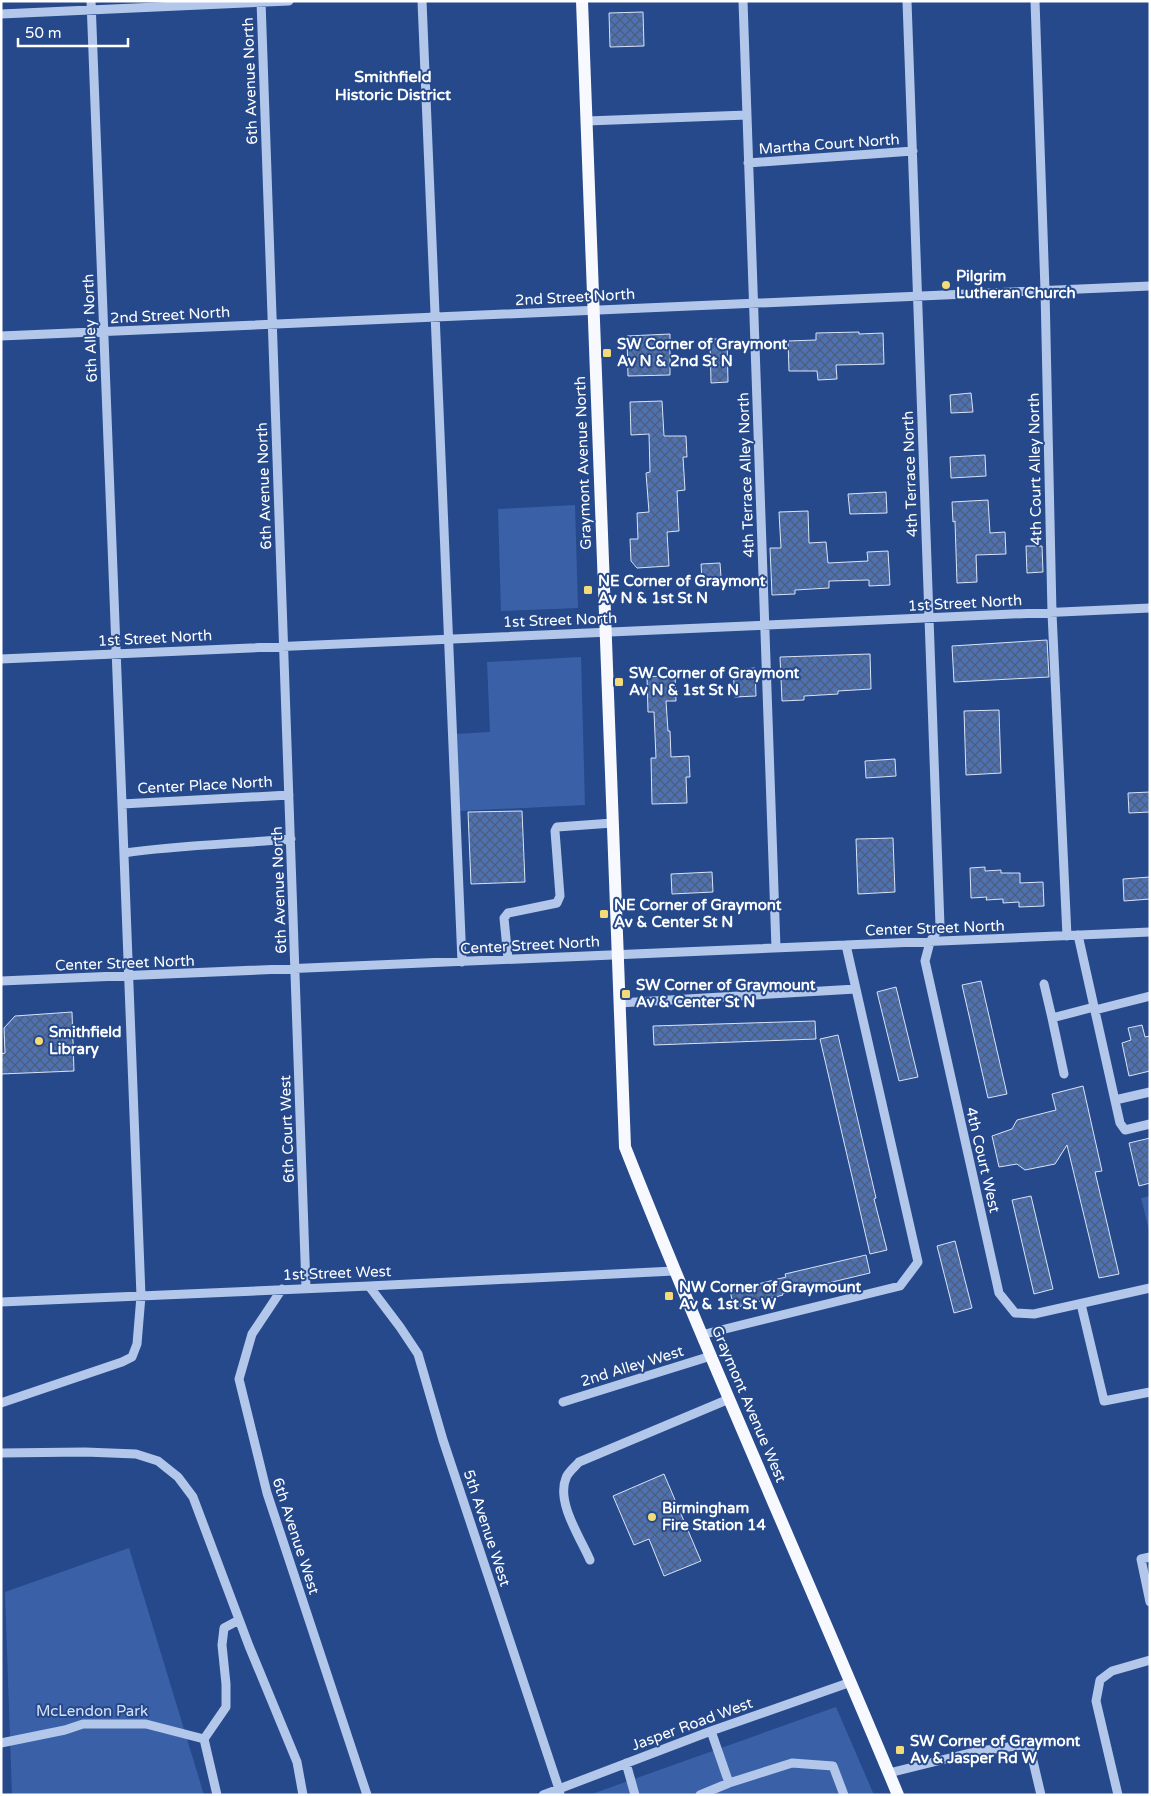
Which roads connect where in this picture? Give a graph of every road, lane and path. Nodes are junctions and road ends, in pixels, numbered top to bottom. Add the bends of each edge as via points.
1 (289, 1) edge
2 (422, 1) edge
3 (582, 1) edge
4 (743, 1) edge
5 (907, 1) edge
6 (1035, 1) edge
7 (261, 2) edge
8 (92, 6) edge
9 (1, 14) edge
10 (747, 115) junction
11 (587, 121) junction
12 (912, 151) junction
13 (748, 163) junction
14 (1150, 286) edge
15 (1045, 290) junction
16 (918, 296) junction
17 (753, 303) junction
18 (594, 310) junction
19 (435, 317) junction
20 (272, 324) junction
21 (104, 332) junction
22 (1, 336) edge
23 (1150, 608) edge
24 (1052, 613) junction
25 (929, 618) junction
26 (764, 625) junction
27 (606, 632) junction
28 (449, 639) junction
29 (284, 646) junction
30 (116, 654) junction
31 (1, 659) edge
32 (289, 795) junction
33 (122, 804) junction
34 (613, 823) junction
35 (291, 839) junction
36 (124, 853) junction
37 (1150, 932) edge
38 (1078, 935) junction
39 (1067, 936) junction
40 (930, 942) junction
41 (846, 945) junction
42 (776, 948) junction
43 (617, 954) junction
44 (508, 959) junction
45 (462, 962) junction
46 (295, 969) junction
47 (129, 977) junction
48 (1, 981) edge
49 (1044, 984) dead end
50 (856, 989) junction
51 (1150, 996) edge
52 (619, 1003) junction
53 (1094, 1009) junction
54 (1052, 1018) junction
55 (1064, 1074) dead end
56 (1150, 1092) edge
57 (1115, 1100) junction
58 (1150, 1124) edge
59 (674, 1271) junction
60 (369, 1286) junction
61 (306, 1288) junction
62 (1150, 1288) edge
63 (282, 1289) junction
64 (141, 1296) junction
65 (1, 1302) edge
66 (1080, 1304) junction
67 (701, 1335) junction
68 (710, 1356) junction
69 (1150, 1392) edge
70 (729, 1399) junction
71 (563, 1402) dead end
72 (1, 1404) edge
73 (1, 1453) edge
74 (1150, 1557) edge
75 (590, 1560) dead end
76 (1150, 1602) edge
77 (239, 1620) junction
78 (1150, 1660) edge
79 (851, 1682) junction
80 (711, 1731) junction
81 (204, 1739) junction
82 (1, 1743) edge
83 (626, 1763) junction
84 (889, 1774) junction
85 (729, 1784) junction
86 (559, 1792) edge
87 (217, 1795) edge
88 (303, 1795) edge
89 (367, 1795) edge
90 (543, 1795) edge
91 (635, 1795) edge
92 (700, 1795) edge
93 (844, 1795) edge
94 (898, 1795) edge
95 (1041, 1795) edge
96 (1118, 1795) edge

1 - 7 street
2 - 19 street
3 - 11 main road, Graymont Avenue North
4 - 10 street, 4th Terrace Alley North
5 - 12 street, 4th Terrace North
6 - 15 street, 4th Court Alley North
7 - 8 street
7 - 20 street, 6th Avenue North
8 - 9 street
8 - 21 street, 6th Alley North
10 - 11 street
10 - 13 street, 4th Terrace Alley North
11 - 18 main road, Graymont Avenue North
12 - 13 street, Martha Court North
12 - 16 street, 4th Terrace North
13 - 17 street, 4th Terrace Alley North
14 - 15 street, 2nd Street North
15 - 16 street, 2nd Street North
15 - 24 street, 4th Court Alley North
16 - 17 street, 2nd Street North
16 - 25 street, 4th Terrace North
17 - 18 street, 2nd Street North
17 - 26 street, 4th Terrace Alley North
18 - 19 street, 2nd Street North
18 - 27 main road, Graymont Avenue North
19 - 20 street, 2nd Street North
19 - 28 street
20 - 21 street, 2nd Street North
20 - 29 street, 6th Avenue North
21 - 22 street, 2nd Street North
21 - 30 street, 6th Alley North
23 - 24 street, 1st Street North
24 - 25 street, 1st Street North
24 - 39 street, 4th Court Alley North
25 - 26 street, 1st Street North
25 - 40 street, 4th Terrace North via 940,926
26 - 27 street, 1st Street North
26 - 42 street, 4th Terrace Alley North
27 - 28 street, 1st Street North
27 - 34 main road, Graymont Avenue North
28 - 29 street, 1st Street North
28 - 45 street
29 - 30 street, 1st Street North
29 - 32 street, 6th Avenue North
30 - 31 street, 1st Street North
30 - 33 street, 6th Alley North
32 - 33 street, Center Place North
32 - 35 street, 6th Avenue North
33 - 36 street, 6th Alley North
34 - 43 main road, Graymont Avenue North
34 - 44 street via 557,827 560,896 557,903 508,913 504,918
35 - 36 street
35 - 46 street, 6th Avenue North
36 - 47 street, 6th Alley North
37 - 38 street, Center Street North
38 - 39 street, Center Street North
38 - 53 street
39 - 40 street, Center Street North
40 - 41 street, Center Street North
40 - 66 street, 4th Court West via 925,961 999,1293 1015,1313 1034,1314
41 - 42 street, Center Street North
41 - 50 street
42 - 43 street, Center Street North
43 - 44 street, Center Street North
43 - 52 main road, Graymont Avenue West
44 - 45 street, Center Street North
45 - 46 street, Center Street North
46 - 47 street, Center Street North
46 - 61 street, 6th Court West
47 - 48 street, Center Street North
47 - 64 street, 6th Alley North
49 - 54 street
50 - 52 street
50 - 67 street via 918,1262 900,1286
51 - 53 street
52 - 59 main road, Graymont Avenue West via 625,1148
53 - 54 street
53 - 57 street
54 - 55 street
56 - 57 street
57 - 58 street via 1120,1123 1125,1130
59 - 60 street, 1st Street West
59 - 67 main road, Graymont Avenue West
60 - 61 street, 1st Street West
60 - 86 street, 5th Avenue West via 418,1354 443,1440
61 - 63 street, 1st Street West
62 - 66 street
63 - 64 street, 1st Street West
63 - 89 street, 6th Avenue West via 252,1334 239,1379 267,1493
64 - 65 street, 1st Street West
64 - 72 street, 6th Alley North via 137,1344 132,1357
66 - 69 street via 1104,1401
67 - 68 main road, Graymont Avenue West
68 - 70 main road, Graymont Avenue West
68 - 71 street, 2nd Alley West
70 - 75 street via 579,1462 566,1476 564,1502
70 - 79 main road, Graymont Avenue West
73 - 77 street via 136,1454 158,1462 178,1477 193,1497
74 - 76 street via 1141,1559
77 - 81 street via 224,1628 226,1707
77 - 88 street via 297,1762
78 - 96 street via 1112,1671 1100,1680 1096,1701
79 - 80 street, Jasper Road West
79 - 84 main road, Graymont Avenue West
80 - 83 street, Jasper Road West
80 - 85 street
81 - 82 street via 146,1724 83,1724
81 - 87 street
83 - 86 street, Jasper Road West
83 - 91 street
84 - 94 main road, Graymont Avenue West
84 - 95 street via 974,1752 1029,1744
85 - 92 street
85 - 93 street via 792,1763 833,1766
86 - 90 street, Jasper Road West

